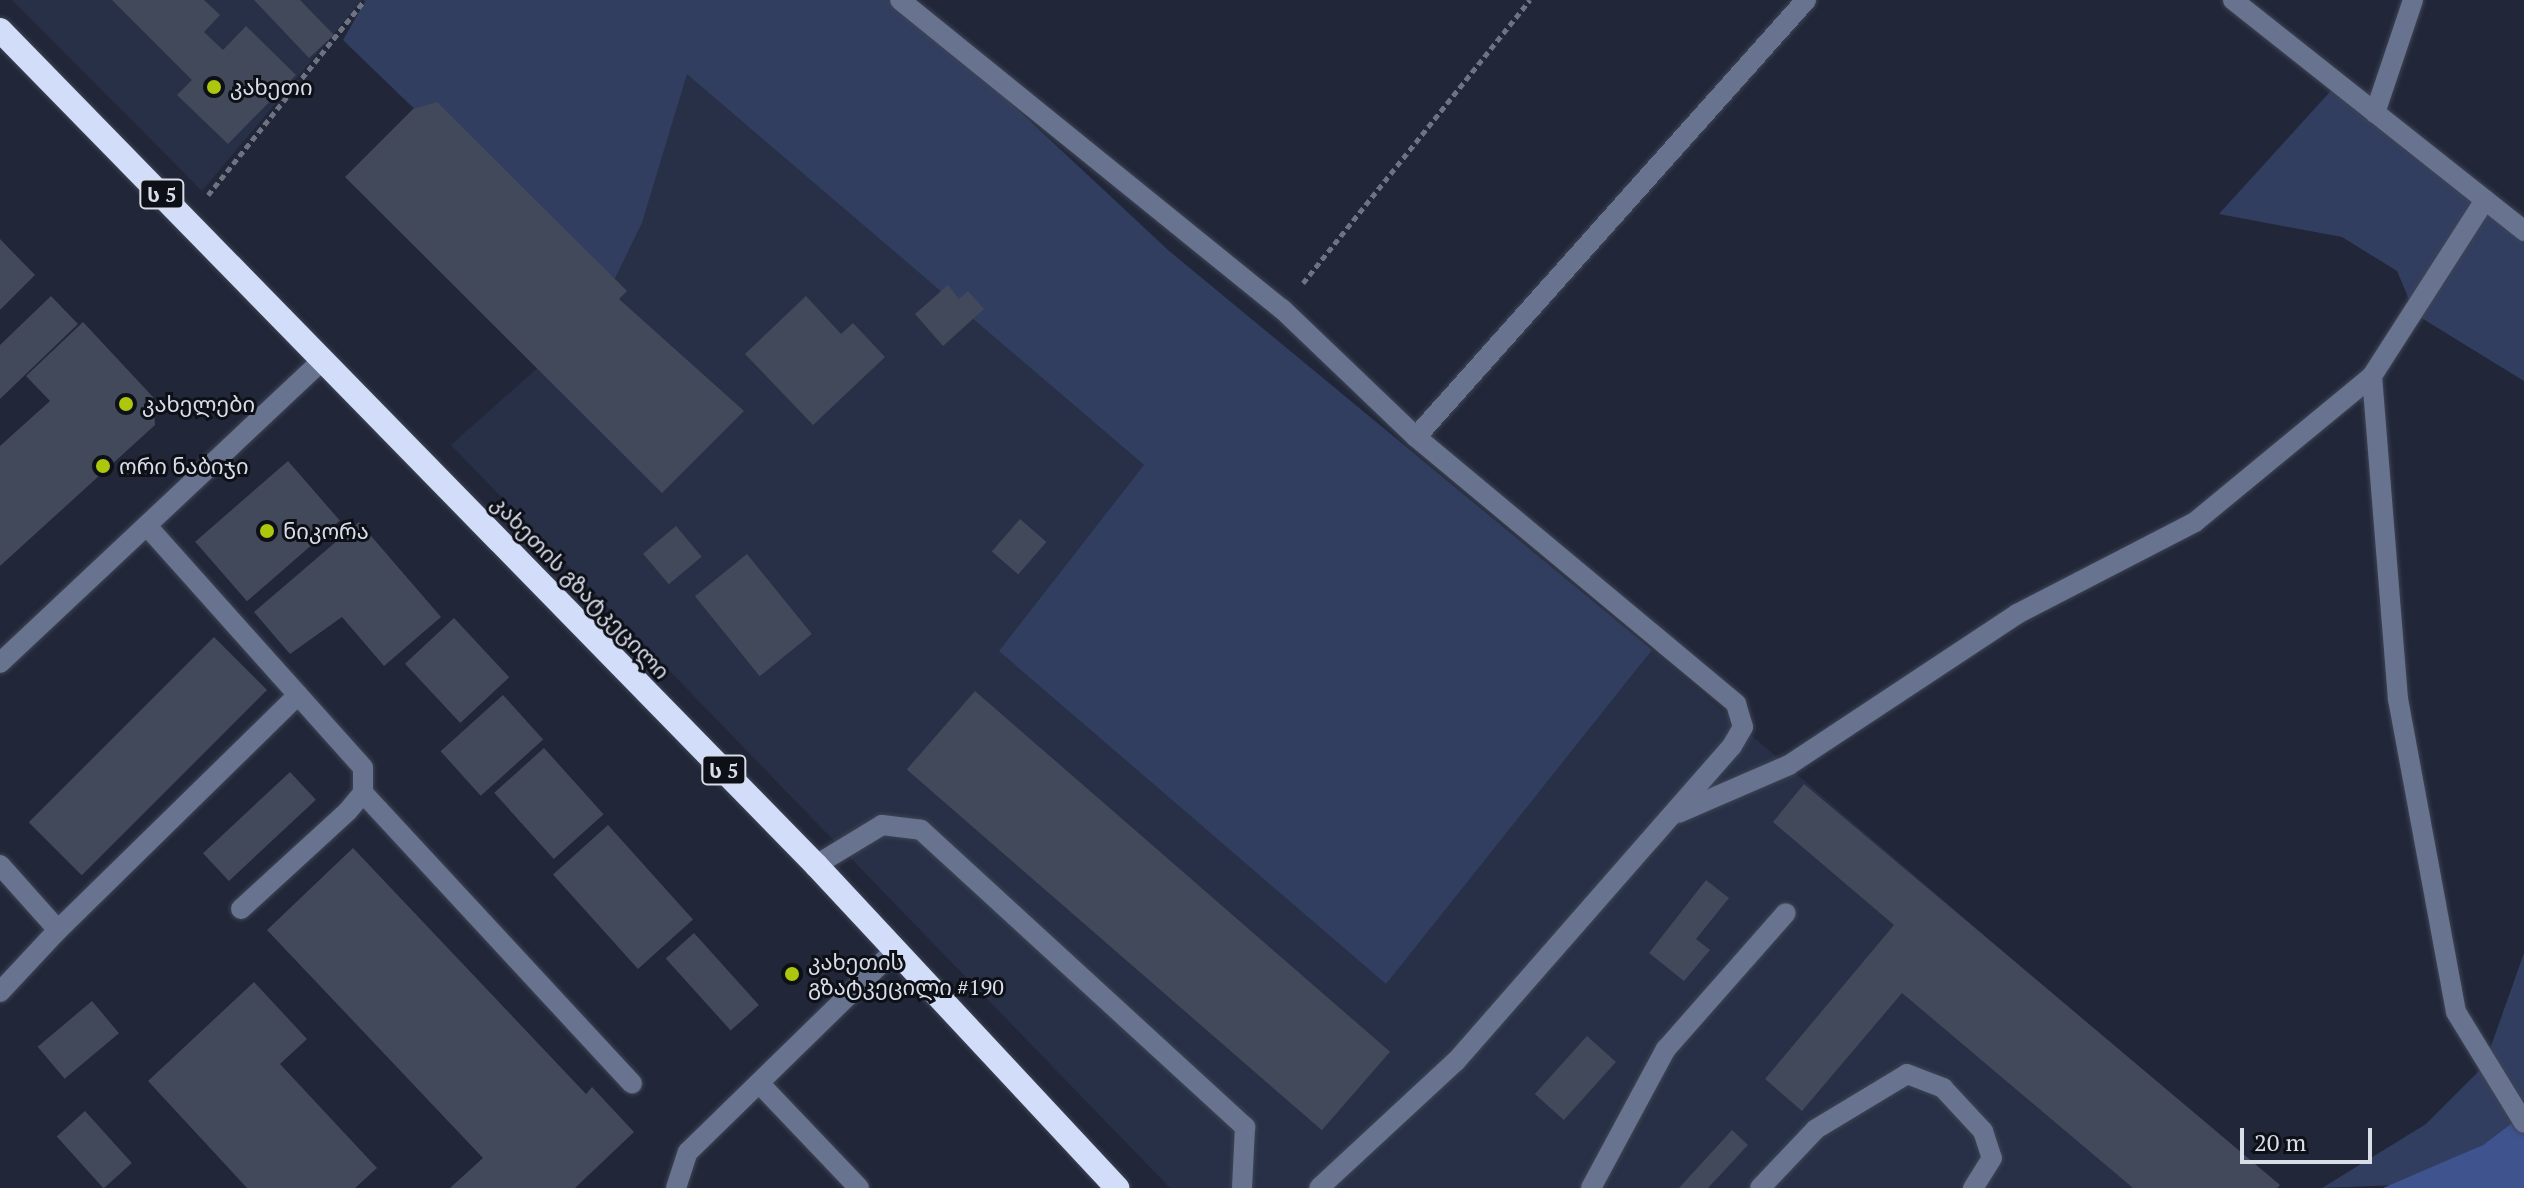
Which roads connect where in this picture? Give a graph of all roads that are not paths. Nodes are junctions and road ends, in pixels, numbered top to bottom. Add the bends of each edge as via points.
1 (900, 0) edge
2 (1806, 0) edge
3 (2233, 0) edge
4 (2413, 0) edge
5 (0, 30) edge
6 (2375, 113) junction
7 (2485, 200) junction
8 (2524, 231) edge
9 (324, 359) junction
10 (2372, 376) junction
11 (1416, 437) junction
12 (147, 526) junction
13 (0, 663) edge
14 (298, 695) junction
15 (363, 793) junction
16 (1671, 816) junction
17 (0, 865) edge
18 (816, 865) junction
19 (241, 909) dead end
20 (1786, 913) dead end
21 (58, 930) junction
22 (895, 950) junction
23 (0, 992) edge
24 (632, 1083) dead end
25 (759, 1083) junction
26 (2524, 1123) edge
27 (676, 1188) edge
28 (859, 1188) edge
29 (1117, 1188) edge
30 (1242, 1188) edge
31 (1319, 1188) edge
32 (1591, 1188) edge
33 (1760, 1188) edge
34 (1973, 1188) edge

1 - 11 street via 1282,309
2 - 11 street
3 - 6 street
4 - 6 street
5 - 9 highway, კახეთის გზატკეცილი / ს 5
6 - 7 street
7 - 8 street
7 - 10 street
9 - 12 street
9 - 18 highway, კახეთის გზატკეცილი / ს 5
10 - 16 street via 2195,522 2017,614 1789,765
10 - 26 street via 2398,699 2456,1012
11 - 16 street via 1736,704 1743,727 1732,746
12 - 13 street
12 - 14 street
14 - 15 street via 363,768
14 - 21 street
15 - 19 street
15 - 24 street
16 - 31 street via 1455,1062
17 - 21 street
18 - 22 highway, კახეთის გზატკეცილი / ს 5
18 - 30 street via 882,825 921,830 1245,1127
20 - 32 street via 1666,1049
21 - 23 street
22 - 25 street
22 - 29 highway, კახეთის გზატკეცილი / ს 5
25 - 27 street via 688,1152
25 - 28 street
33 - 34 street via 1816,1129 1907,1074 1943,1088 1983,1131 1992,1158

